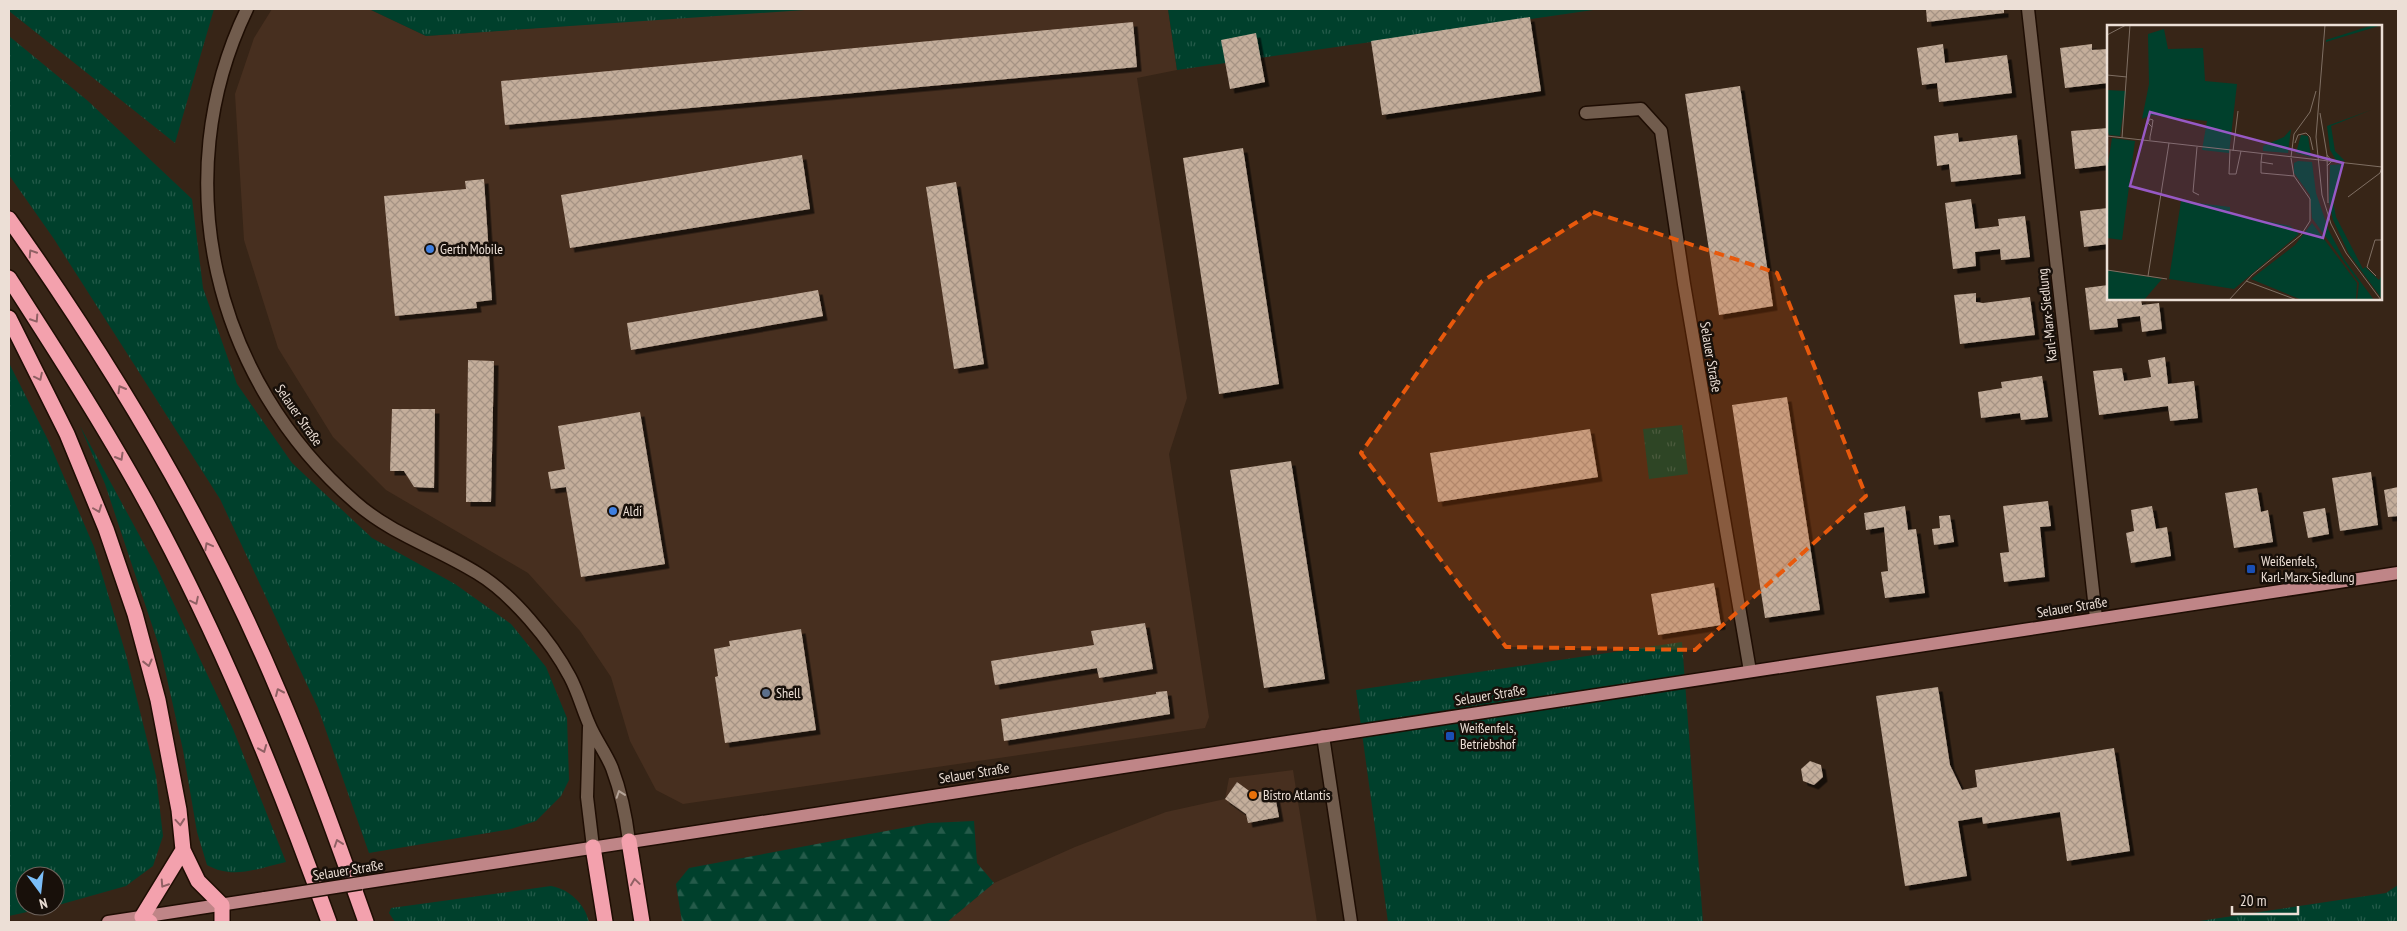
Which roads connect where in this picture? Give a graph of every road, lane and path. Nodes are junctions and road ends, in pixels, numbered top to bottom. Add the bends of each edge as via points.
1 (246, 9) edge
2 (2028, 9) edge
3 (1586, 113) dead end
4 (9, 219) edge
5 (9, 278) edge
6 (9, 318) edge
7 (2398, 573) edge
8 (2096, 618) junction
9 (1750, 671) junction
10 (589, 724) junction
11 (1323, 736) junction
12 (629, 842) junction
13 (593, 847) junction
14 (183, 850) junction
15 (222, 905) junction
16 (146, 920) edge
17 (108, 922) edge
18 (222, 922) edge
19 (329, 922) edge
20 (366, 922) edge
21 (606, 922) edge
22 (642, 922) edge
23 (1350, 922) edge

1 - 10 street, Selauer Straße via 234,35 216,102 206,186 209,231 224,302 247,360 292,435 310,458 357,504 391,528 479,573 515,605 556,653
2 - 8 street, Karl-Marx-Siedlung
3 - 9 street, Selauer Straße via 1641,109 1661,131
20 -> 4 highway via 322,796 234,594 176,484 113,376
5 -> 19 highway via 84,393 150,510 246,708 288,809
6 -> 14 highway via 87,480 129,598 158,700 176,792
7 - 8 main road, Selauer Straße
8 - 9 main road, Selauer Straße
9 - 11 main road, Selauer Straße
12 -> 10 street, Selauer Straße via 624,803 611,767
10 - 13 street, Selauer Straße via 587,797
11 - 12 main road, Selauer Straße
11 - 23 street
12 - 13 main road, Selauer Straße
22 -> 12 highway
13 - 15 main road, Selauer Straße, bridge
13 - 21 highway
14 - 15 highway via 198,881
14 -> 16 highway
15 - 16 main road, Selauer Straße
15 - 18 highway
16 - 17 main road, Selauer Straße

